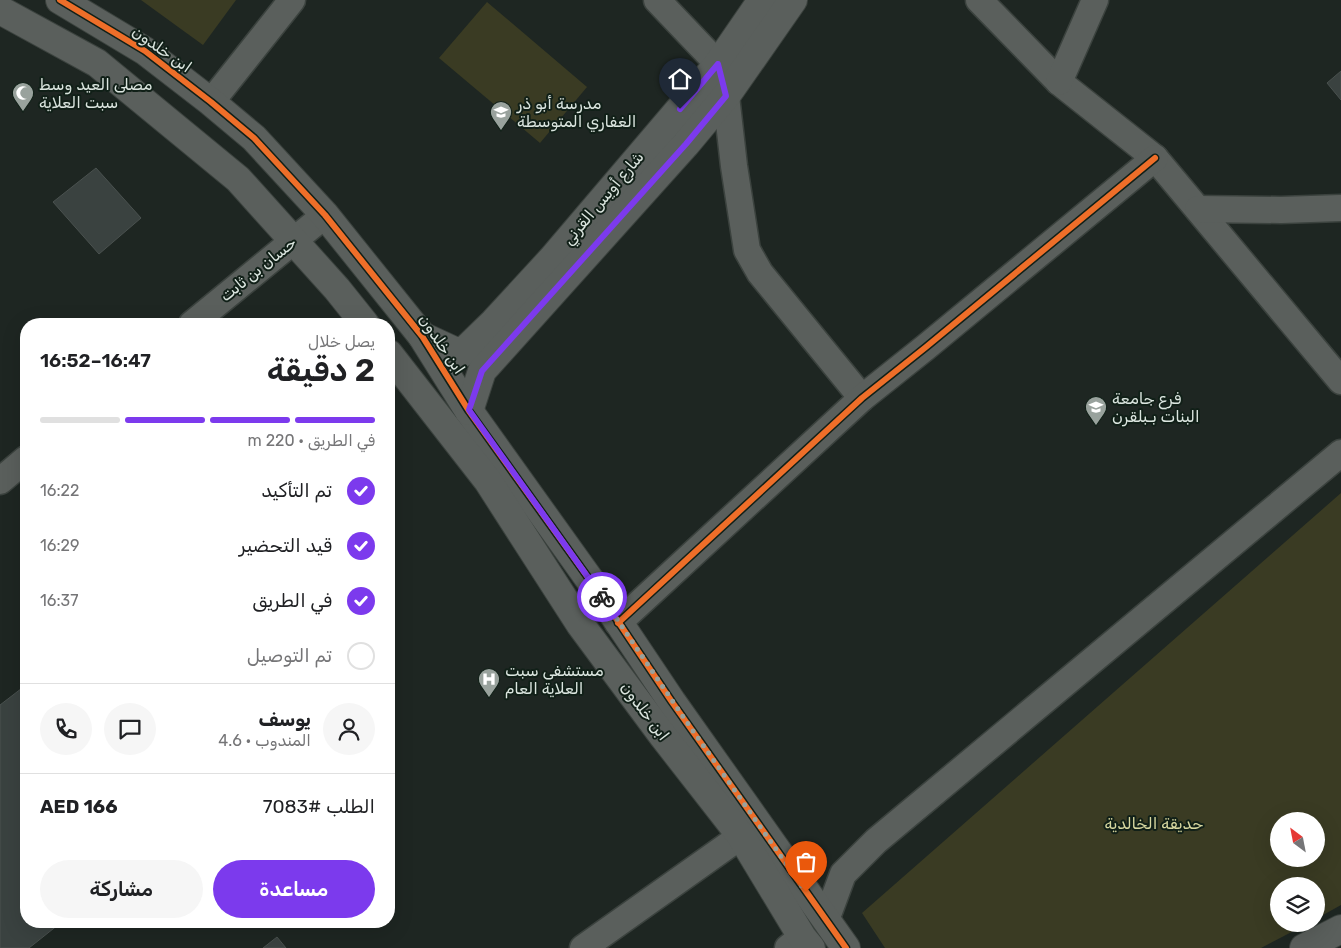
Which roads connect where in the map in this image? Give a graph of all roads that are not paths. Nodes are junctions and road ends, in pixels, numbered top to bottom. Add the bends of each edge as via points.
1 (60, 0) edge
2 (292, 0) edge
3 (657, 0) edge
4 (762, 0) edge
5 (793, 0) edge
6 (979, 0) edge
7 (1095, 0) edge
8 (0, 10) edge
9 (718, 64) junction
10 (1059, 82) junction
11 (726, 96) junction
12 (211, 102) junction
13 (1155, 158) junction
14 (1198, 208) junction
15 (1341, 208) edge
16 (325, 215) junction
17 (293, 241) junction
18 (199, 318) edge
19 (360, 318) edge
20 (422, 336) junction
21 (395, 362) edge
22 (1341, 382) edge
23 (862, 398) junction
24 (469, 410) junction
25 (1341, 453) edge
26 (20, 465) edge
27 (0, 481) edge
28 (618, 623) junction
29 (741, 836) junction
30 (826, 920) junction
31 (1341, 929) edge
32 (801, 944) edge
33 (583, 948) edge
34 (846, 948) edge
35 (1304, 948) edge

1 - 12 street, ابن خلدون via 146,51
2 - 12 street
3 - 9 street
4 - 9 street, شارع أويس القرني
5 - 11 street, شارع أويس القرني
6 - 10 street
7 - 10 street
8 - 17 street via 97,63 238,179
9 - 11 street
9 - 20 street, شارع أويس القرني via 552,259 461,354
10 - 13 street
11 - 23 street via 747,250 760,273
11 - 24 street, شارع أويس القرني via 482,371
12 - 16 street, ابن خلدون via 254,138
13 - 14 street
13 - 23 street
14 - 15 street
14 - 22 street
16 - 17 street, حسان بن ثابت
16 - 20 street, ابن خلدون
17 - 18 street, حسان بن ثابت
17 - 19 street
20 - 24 street, ابن خلدون
21 - 29 street, ابن خلدون via 488,481 580,624
23 - 28 street
24 - 28 street, ابن خلدون
25 - 30 street via 876,842 843,874
26 - 27 street
28 - 30 street, ابن خلدون
29 - 32 street, ابن خلدون
29 - 33 street
30 - 34 street, ابن خلدون
31 - 35 street

